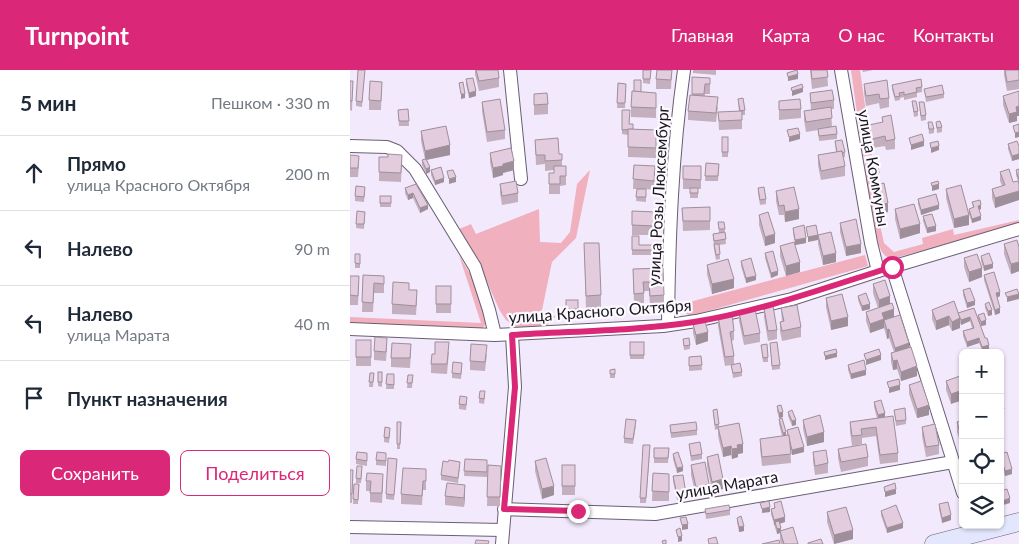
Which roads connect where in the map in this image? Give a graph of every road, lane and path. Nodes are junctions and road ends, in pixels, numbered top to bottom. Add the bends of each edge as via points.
1 (510, 70) edge
2 (684, 70) edge
3 (841, 70) edge
4 (350, 146) edge
5 (521, 179) dead end
6 (1019, 229) edge
7 (892, 267) junction
8 (878, 271) junction
9 (668, 325) junction
10 (350, 330) edge
11 (494, 335) junction
12 (512, 335) junction
13 (954, 462) junction
14 (960, 484) edge
15 (504, 509) junction
16 (1019, 522) edge
17 (1004, 524) edge
18 (350, 527) edge
19 (974, 529) edge
20 (503, 530) junction
21 (502, 544) edge
22 (934, 544) edge

1 - 5 street
2 - 9 street, улица Розы Люксембург via 676,126 669,231
3 - 8 street, улица Коммуны via 870,244
4 - 11 street via 387,147 398,151 414,169 475,268
6 - 7 street, улица Красного Октября
7 - 8 street, улица Красного Октября
7 - 13 street
8 - 9 street, улица Красного Октября via 792,299 728,315
9 - 12 street, улица Красного Октября
10 - 11 street, улица Красного Октября
11 - 12 street, улица Красного Октября
12 - 15 street via 515,387
13 - 14 street
13 - 15 street, улица Марата via 655,514
15 - 20 street
16 - 17 main road
18 - 20 street
19 - 22 main road
20 - 21 street

